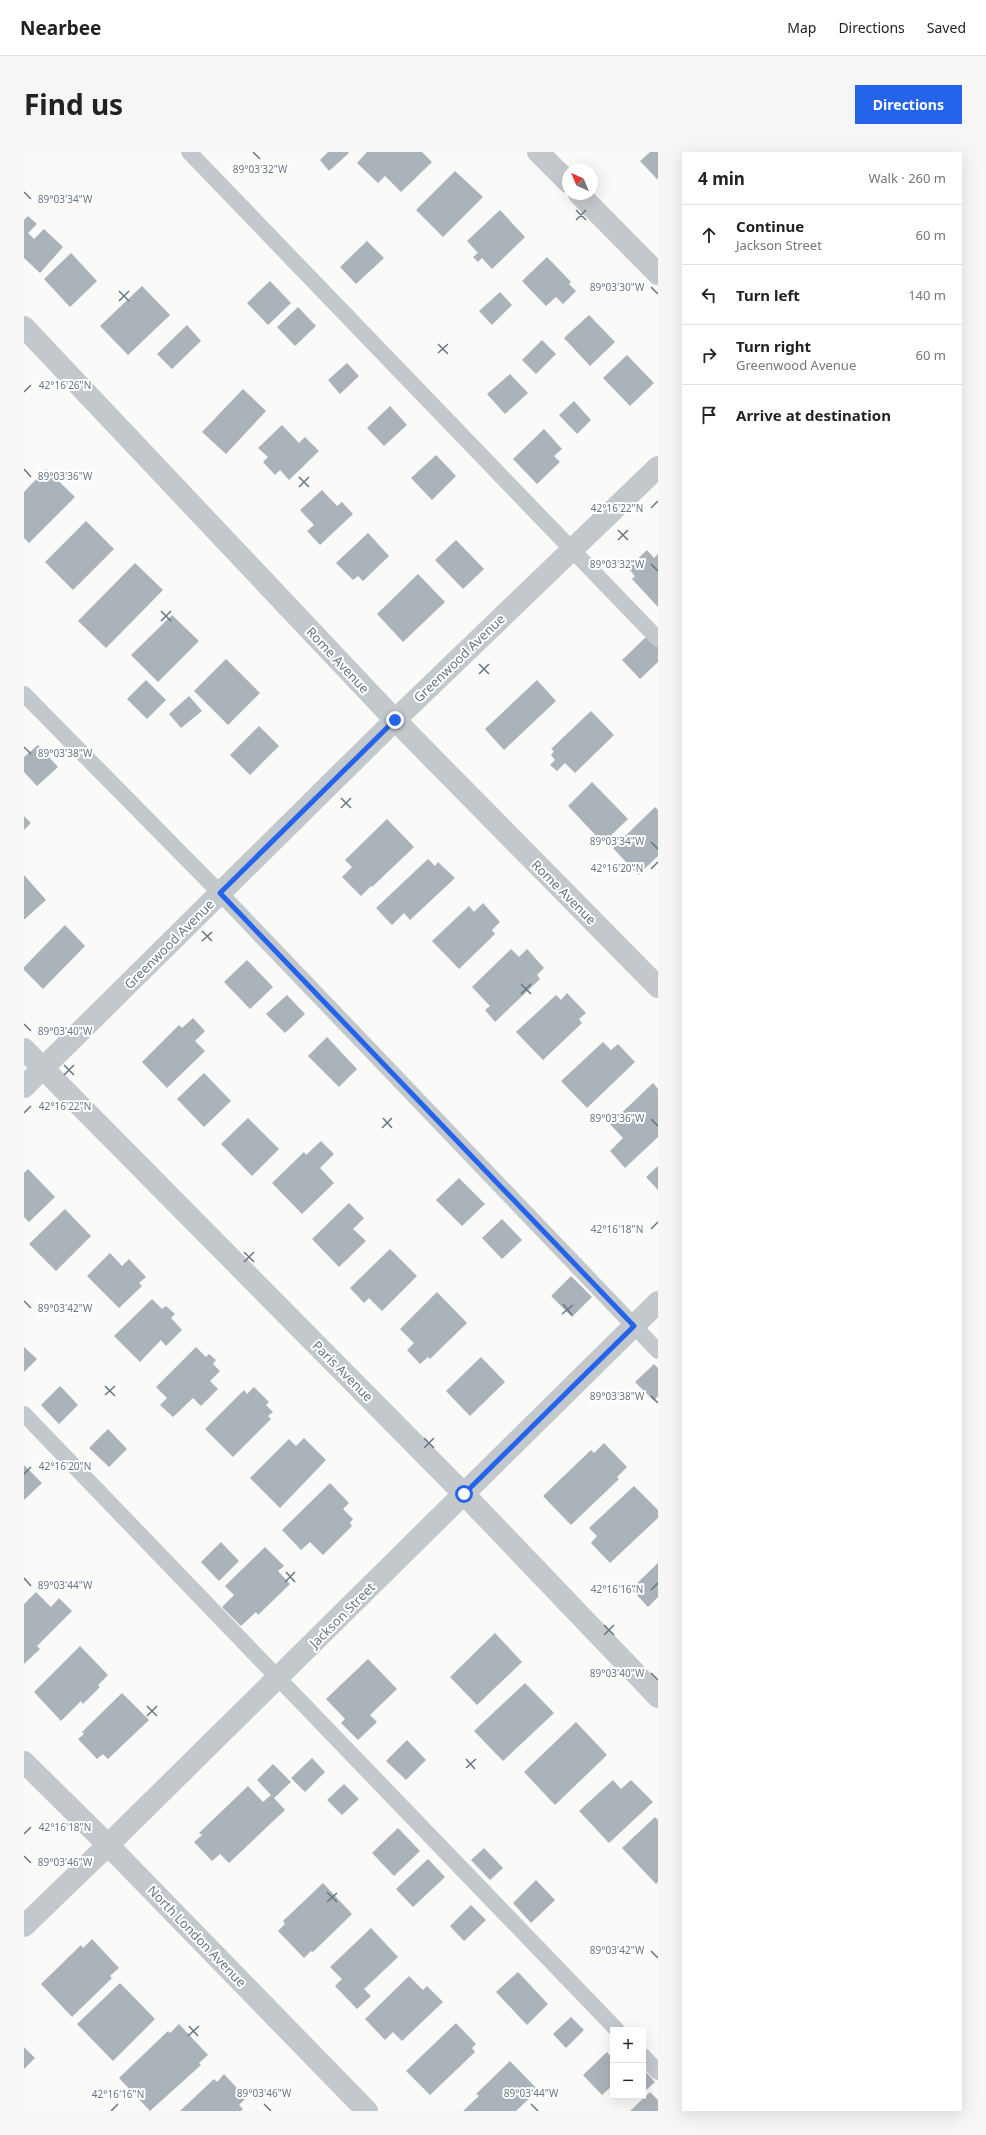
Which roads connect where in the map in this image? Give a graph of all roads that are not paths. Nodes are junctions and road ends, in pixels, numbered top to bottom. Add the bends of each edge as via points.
1 (189, 152) edge
2 (538, 152) edge
3 (562, 176) edge
4 (585, 200) edge
5 (658, 274) edge
6 (24, 327) edge
7 (658, 467) edge
8 (571, 550) junction
9 (658, 639) edge
10 (24, 694) edge
11 (395, 720) junction
12 (220, 893) junction
13 (658, 987) edge
14 (24, 1049) edge
15 (44, 1068) junction
16 (24, 1087) edge
17 (658, 1302) edge
18 (634, 1326) junction
19 (658, 1350) edge
20 (24, 1414) edge
21 (464, 1494) junction
22 (277, 1679) junction
23 (658, 1697) edge
24 (24, 1762) edge
25 (108, 1845) junction
26 (24, 1926) edge
27 (615, 2027) edge
28 (646, 2059) edge
29 (658, 2072) edge
30 (368, 2111) edge

1 - 8 lane
2 - 3 street
4 - 5 street
6 - 11 street, Rome Avenue
7 - 8 street, Greenwood Avenue
8 - 9 lane
8 - 11 street, Greenwood Avenue
10 - 12 lane
11 - 12 street, Greenwood Avenue
11 - 13 street, Rome Avenue
12 - 15 street, Greenwood Avenue
12 - 18 lane
14 - 15 street, Paris Avenue
15 - 16 street, Greenwood Avenue
15 - 21 street, Paris Avenue
17 - 18 street, Jackson Street
18 - 19 lane
18 - 21 street, Jackson Street
20 - 22 lane
21 - 22 street, Jackson Street
21 - 23 street, Paris Avenue
22 - 25 street, Jackson Street
22 - 27 lane
24 - 25 street, North London Avenue
25 - 26 street, Jackson Street
25 - 30 street, North London Avenue
28 - 29 lane

